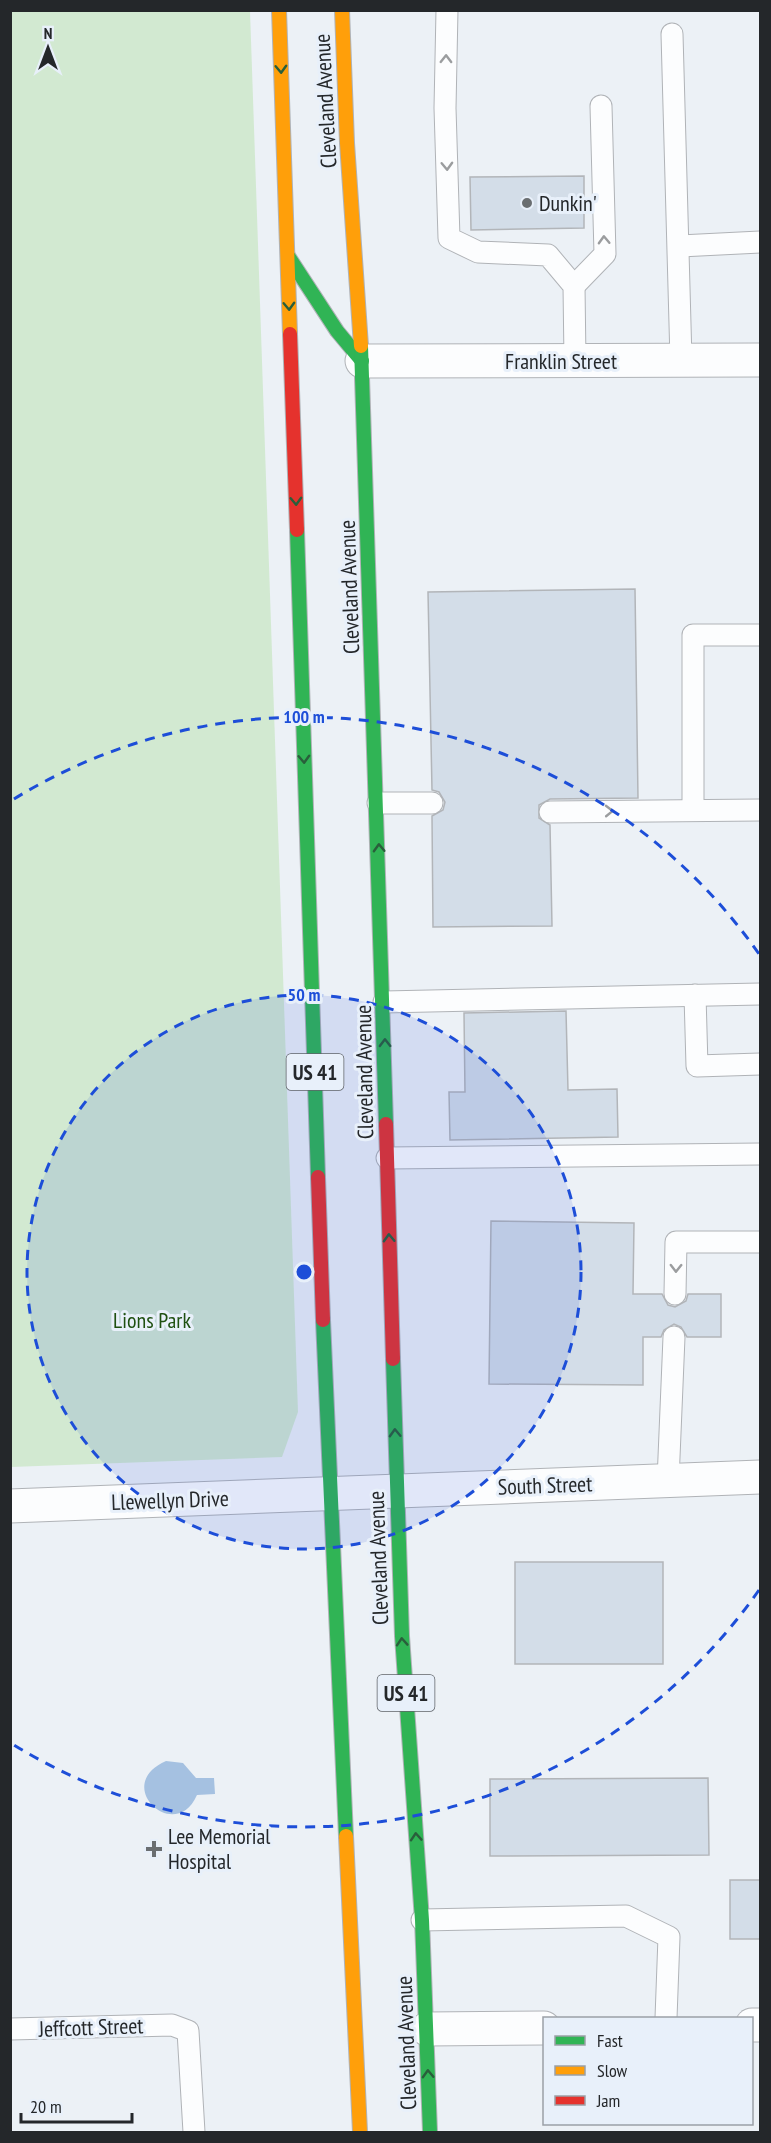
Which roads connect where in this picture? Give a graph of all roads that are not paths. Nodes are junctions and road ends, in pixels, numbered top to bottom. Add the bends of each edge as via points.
1 (279, 10) edge
2 (342, 10) edge
3 (447, 10) edge
4 (672, 34) dead end
5 (601, 106) dead end
6 (760, 242) edge
7 (680, 246) junction
8 (288, 256) junction
9 (574, 286) junction
10 (681, 360) junction
11 (760, 360) edge
12 (362, 361) junction
13 (575, 361) junction
14 (760, 635) edge
15 (378, 803) junction
16 (432, 803) dead end
17 (693, 810) junction
18 (760, 810) edge
19 (550, 812) dead end
20 (760, 994) edge
21 (695, 995) junction
22 (384, 1002) junction
23 (760, 1064) edge
24 (760, 1154) edge
25 (387, 1158) junction
26 (760, 1242) edge
27 (675, 1294) dead end
28 (674, 1344) dead end
29 (760, 1477) edge
30 (668, 1481) junction
31 (396, 1491) junction
32 (329, 1494) junction
33 (10, 1506) edge
34 (422, 1920) junction
35 (666, 2017) edge
36 (543, 2028) edge
37 (10, 2029) edge
38 (427, 2029) junction
39 (194, 2133) edge
40 (360, 2133) edge
41 (430, 2133) edge

1 -> 8 main road, Cleveland Avenue / US 41
2 - 12 main road, Cleveland Avenue / US 41
3 - 9 lane via 445,108 450,238 478,252 548,255
4 - 7 lane
9 -> 5 lane via 605,254
6 - 7 lane
7 - 10 lane
8 - 12 main road via 337,331
8 -> 32 main road, Cleveland Avenue / US 41
9 - 13 lane
10 - 11 street, Franklin Street
10 - 13 street, Franklin Street
12 - 13 street, Franklin Street
12 - 15 main road, Cleveland Avenue / US 41
14 - 17 lane via 693,635
15 - 16 lane
22 -> 15 main road, Cleveland Avenue / US 41
17 - 18 lane
19 -> 17 lane
20 - 21 lane
21 - 22 lane
21 - 23 lane via 698,1066
25 -> 22 main road, Cleveland Avenue / US 41
24 - 25 lane
31 -> 25 main road, Cleveland Avenue / US 41
26 -> 27 lane via 676,1242
28 - 30 lane
29 - 30 street, South Street
30 - 31 street, South Street
31 - 32 street, South Street
34 -> 31 main road, Cleveland Avenue / US 41
32 - 33 street, Llewellyn Drive
32 - 40 main road, Cleveland Avenue / US 41
34 - 35 lane via 626,1916 669,1937
34 - 38 main road, Cleveland Avenue / US 41
36 - 38 street
37 - 39 lane, Jeffcott Street via 172,2025 188,2031
41 -> 38 main road, Cleveland Avenue / US 41

